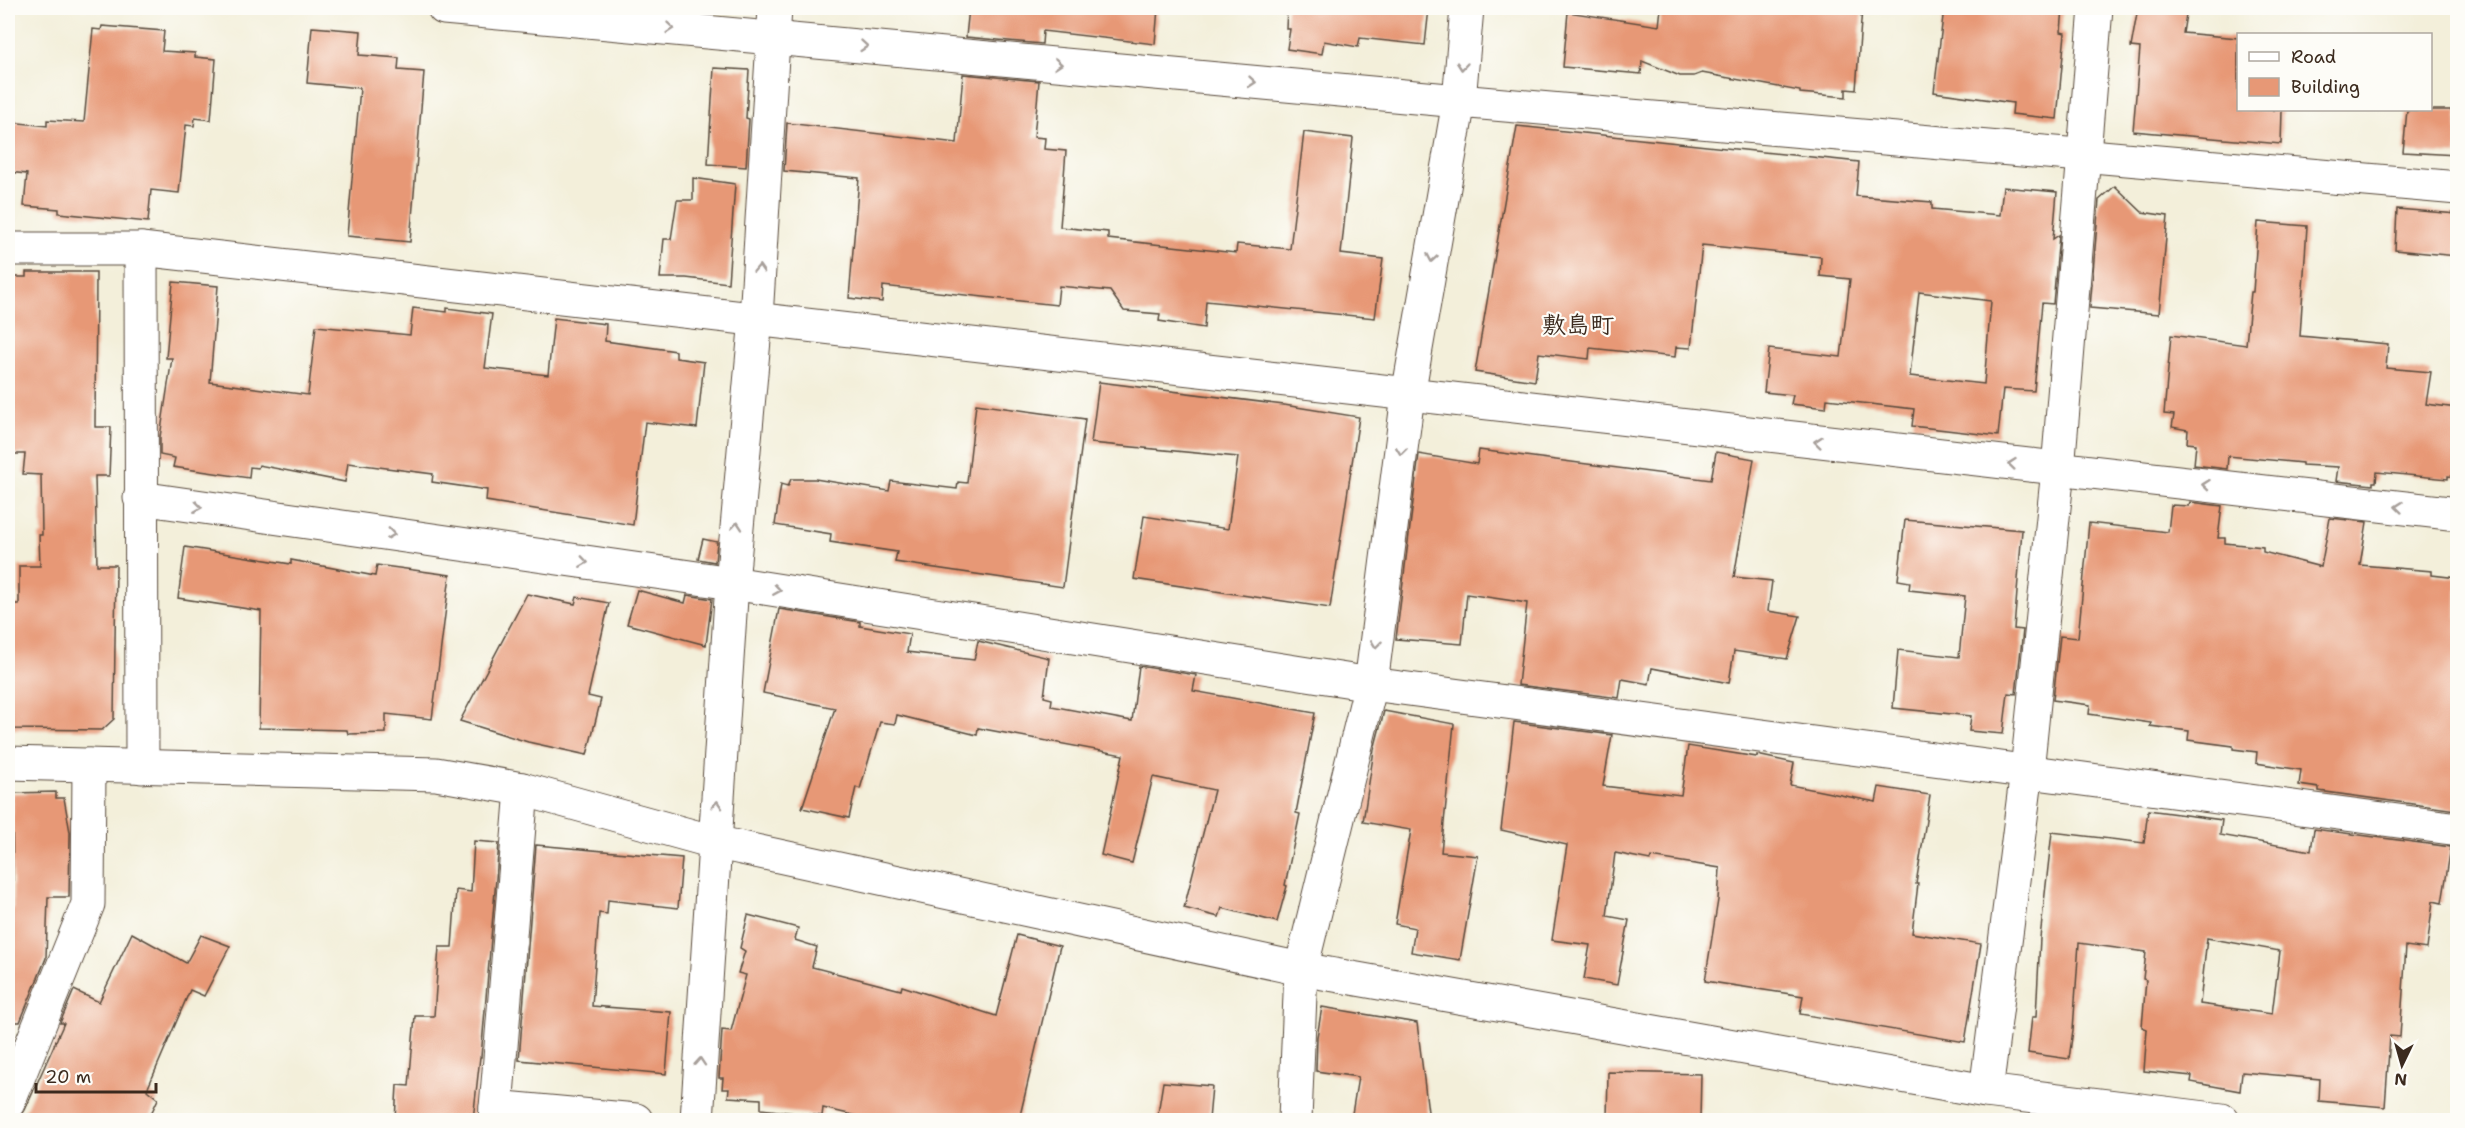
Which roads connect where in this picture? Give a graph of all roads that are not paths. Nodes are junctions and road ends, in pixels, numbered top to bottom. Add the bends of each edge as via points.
1 (444, 8) edge
2 (1467, 8) edge
3 (2096, 8) edge
4 (773, 22) edge
5 (1459, 101) junction
6 (2083, 156) junction
7 (2457, 188) edge
8 (8, 249) edge
9 (141, 249) junction
10 (756, 318) junction
11 (1408, 395) junction
12 (2058, 469) junction
13 (140, 498) junction
14 (2457, 514) edge
15 (732, 583) junction
16 (1371, 684) junction
17 (8, 763) edge
18 (89, 765) junction
19 (142, 767) junction
20 (2027, 771) junction
21 (522, 789) junction
22 (2457, 829) edge
23 (714, 842) junction
24 (1301, 969) junction
25 (1986, 1091) junction
26 (8, 1103) edge
27 (495, 1114) edge
28 (636, 1120) edge
29 (697, 1120) edge
30 (1295, 1120) edge
31 (2222, 1120) edge

1 -> 4 street
2 -> 5 street
3 - 6 street
4 -> 5 street
10 -> 4 street
5 - 6 street
5 -> 11 street
6 - 7 street
6 - 12 street
8 - 9 street
9 - 10 street
9 - 13 street
10 - 11 street
15 -> 10 street
12 -> 11 street
11 -> 16 street
14 -> 12 street
12 - 20 street
13 -> 15 street
13 - 19 street
15 -> 16 street
23 -> 15 street
16 - 20 street
16 - 24 street
17 - 18 street
18 - 19 street
18 - 26 street via 88,904
19 - 21 street via 436,774
20 - 22 street
20 - 25 street
21 - 23 street
21 - 27 street
23 - 24 street
29 -> 23 street
24 - 25 street
24 - 30 street
25 - 31 street
27 - 28 street

